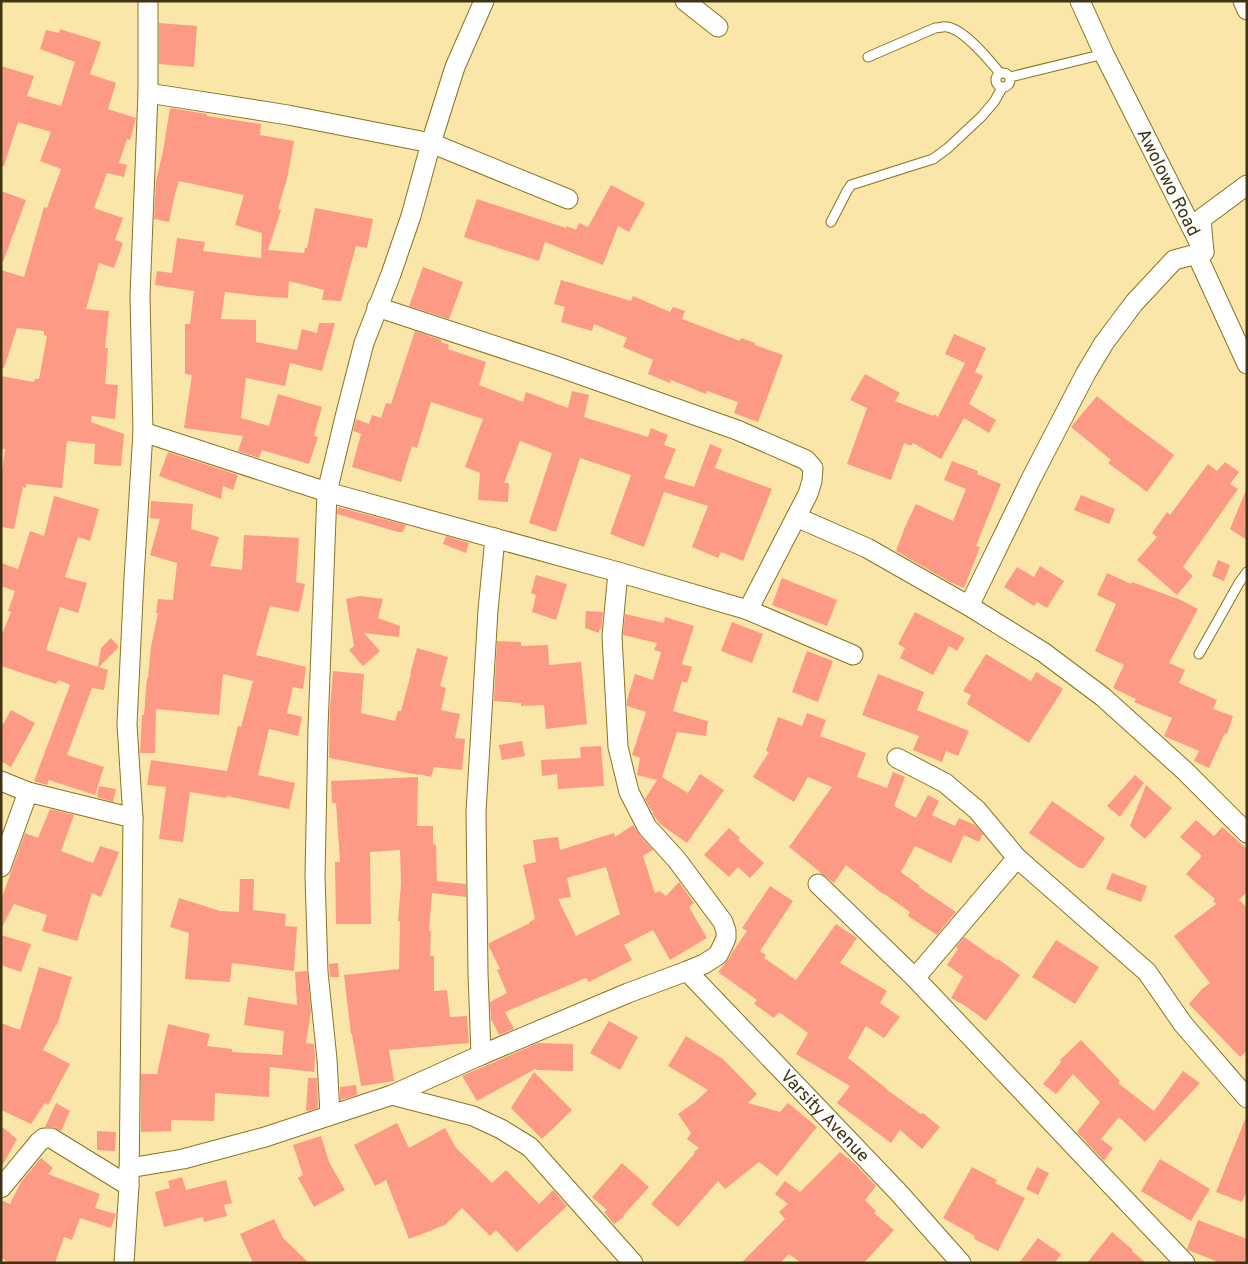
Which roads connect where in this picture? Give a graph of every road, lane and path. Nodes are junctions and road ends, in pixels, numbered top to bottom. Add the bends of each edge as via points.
1 (148, 1) edge
2 (484, 1) edge
3 (685, 1) edge
4 (1080, 1) edge
5 (1243, 1) edge
6 (1247, 10) edge
7 (718, 27) dead end
8 (1104, 54) junction
9 (868, 58) dead end
10 (1000, 73) junction
11 (1010, 77) junction
12 (1002, 88) junction
13 (148, 93) junction
14 (431, 143) junction
15 (1247, 186) edge
16 (568, 199) dead end
17 (831, 222) dead end
18 (1204, 252) junction
19 (378, 307) junction
20 (1247, 364) edge
21 (143, 432) junction
22 (327, 492) junction
23 (796, 517) junction
24 (495, 538) junction
25 (618, 572) junction
26 (1247, 572) edge
27 (969, 606) junction
28 (748, 610) junction
29 (1199, 654) dead end
30 (853, 655) dead end
31 (897, 758) dead end
32 (1, 781) edge
33 (28, 792) junction
34 (133, 818) junction
35 (1247, 833) edge
36 (1017, 858) junction
37 (1, 867) edge
38 (818, 884) dead end
39 (687, 971) junction
40 (915, 978) junction
41 (481, 1054) junction
42 (392, 1094) junction
43 (1247, 1098) edge
44 (330, 1115) junction
45 (129, 1177) junction
46 (1, 1188) edge
47 (124, 1263) edge
48 (633, 1263) edge
49 (961, 1263) edge
50 (1186, 1263) edge

1 - 13 street
2 - 14 street via 455,67
3 - 7 street
4 - 8 street, Awolowo Road
5 - 6 street
8 - 11 lane
8 - 18 street, Awolowo Road
9 - 10 lane via 935,28 946,27 961,33
10 - 11 lane
10 - 12 lane via 996,83
11 - 12 lane via 1009,85
12 - 17 lane via 982,116 933,159 851,185
13 - 14 street via 288,115
13 - 21 street via 140,296
14 - 16 street
14 - 19 street via 411,216
15 - 18 street via 1201,219
18 - 20 street, Awolowo Road via 1197,255
18 - 27 street via 1174,260 1134,303 1104,343 1032,477
19 - 22 street via 364,343
19 - 23 street via 737,430 806,460 813,468 812,481
21 - 22 street
21 - 34 street via 127,724
22 - 24 street
22 - 44 street via 315,876 318,972
23 - 27 street via 867,548
23 - 28 street
24 - 25 street
24 - 41 street via 476,812
25 - 28 street
25 - 39 street via 612,636 618,747 629,792 646,827 678,860 723,922 726,931 718,955
26 - 29 lane
27 - 35 street via 1043,652 1103,697 1185,771
28 - 30 street
31 - 36 street via 945,783 977,810
32 - 33 street
33 - 34 street
33 - 37 street
34 - 45 street
36 - 40 street
36 - 43 street via 1147,972 1183,1024
38 - 40 street
39 - 41 street
39 - 49 street, Varsity Avenue via 899,1193
40 - 50 street
41 - 42 street
42 - 44 street
42 - 48 street via 473,1116 530,1147
44 - 45 street
45 - 46 street via 51,1138 44,1138
45 - 47 street

